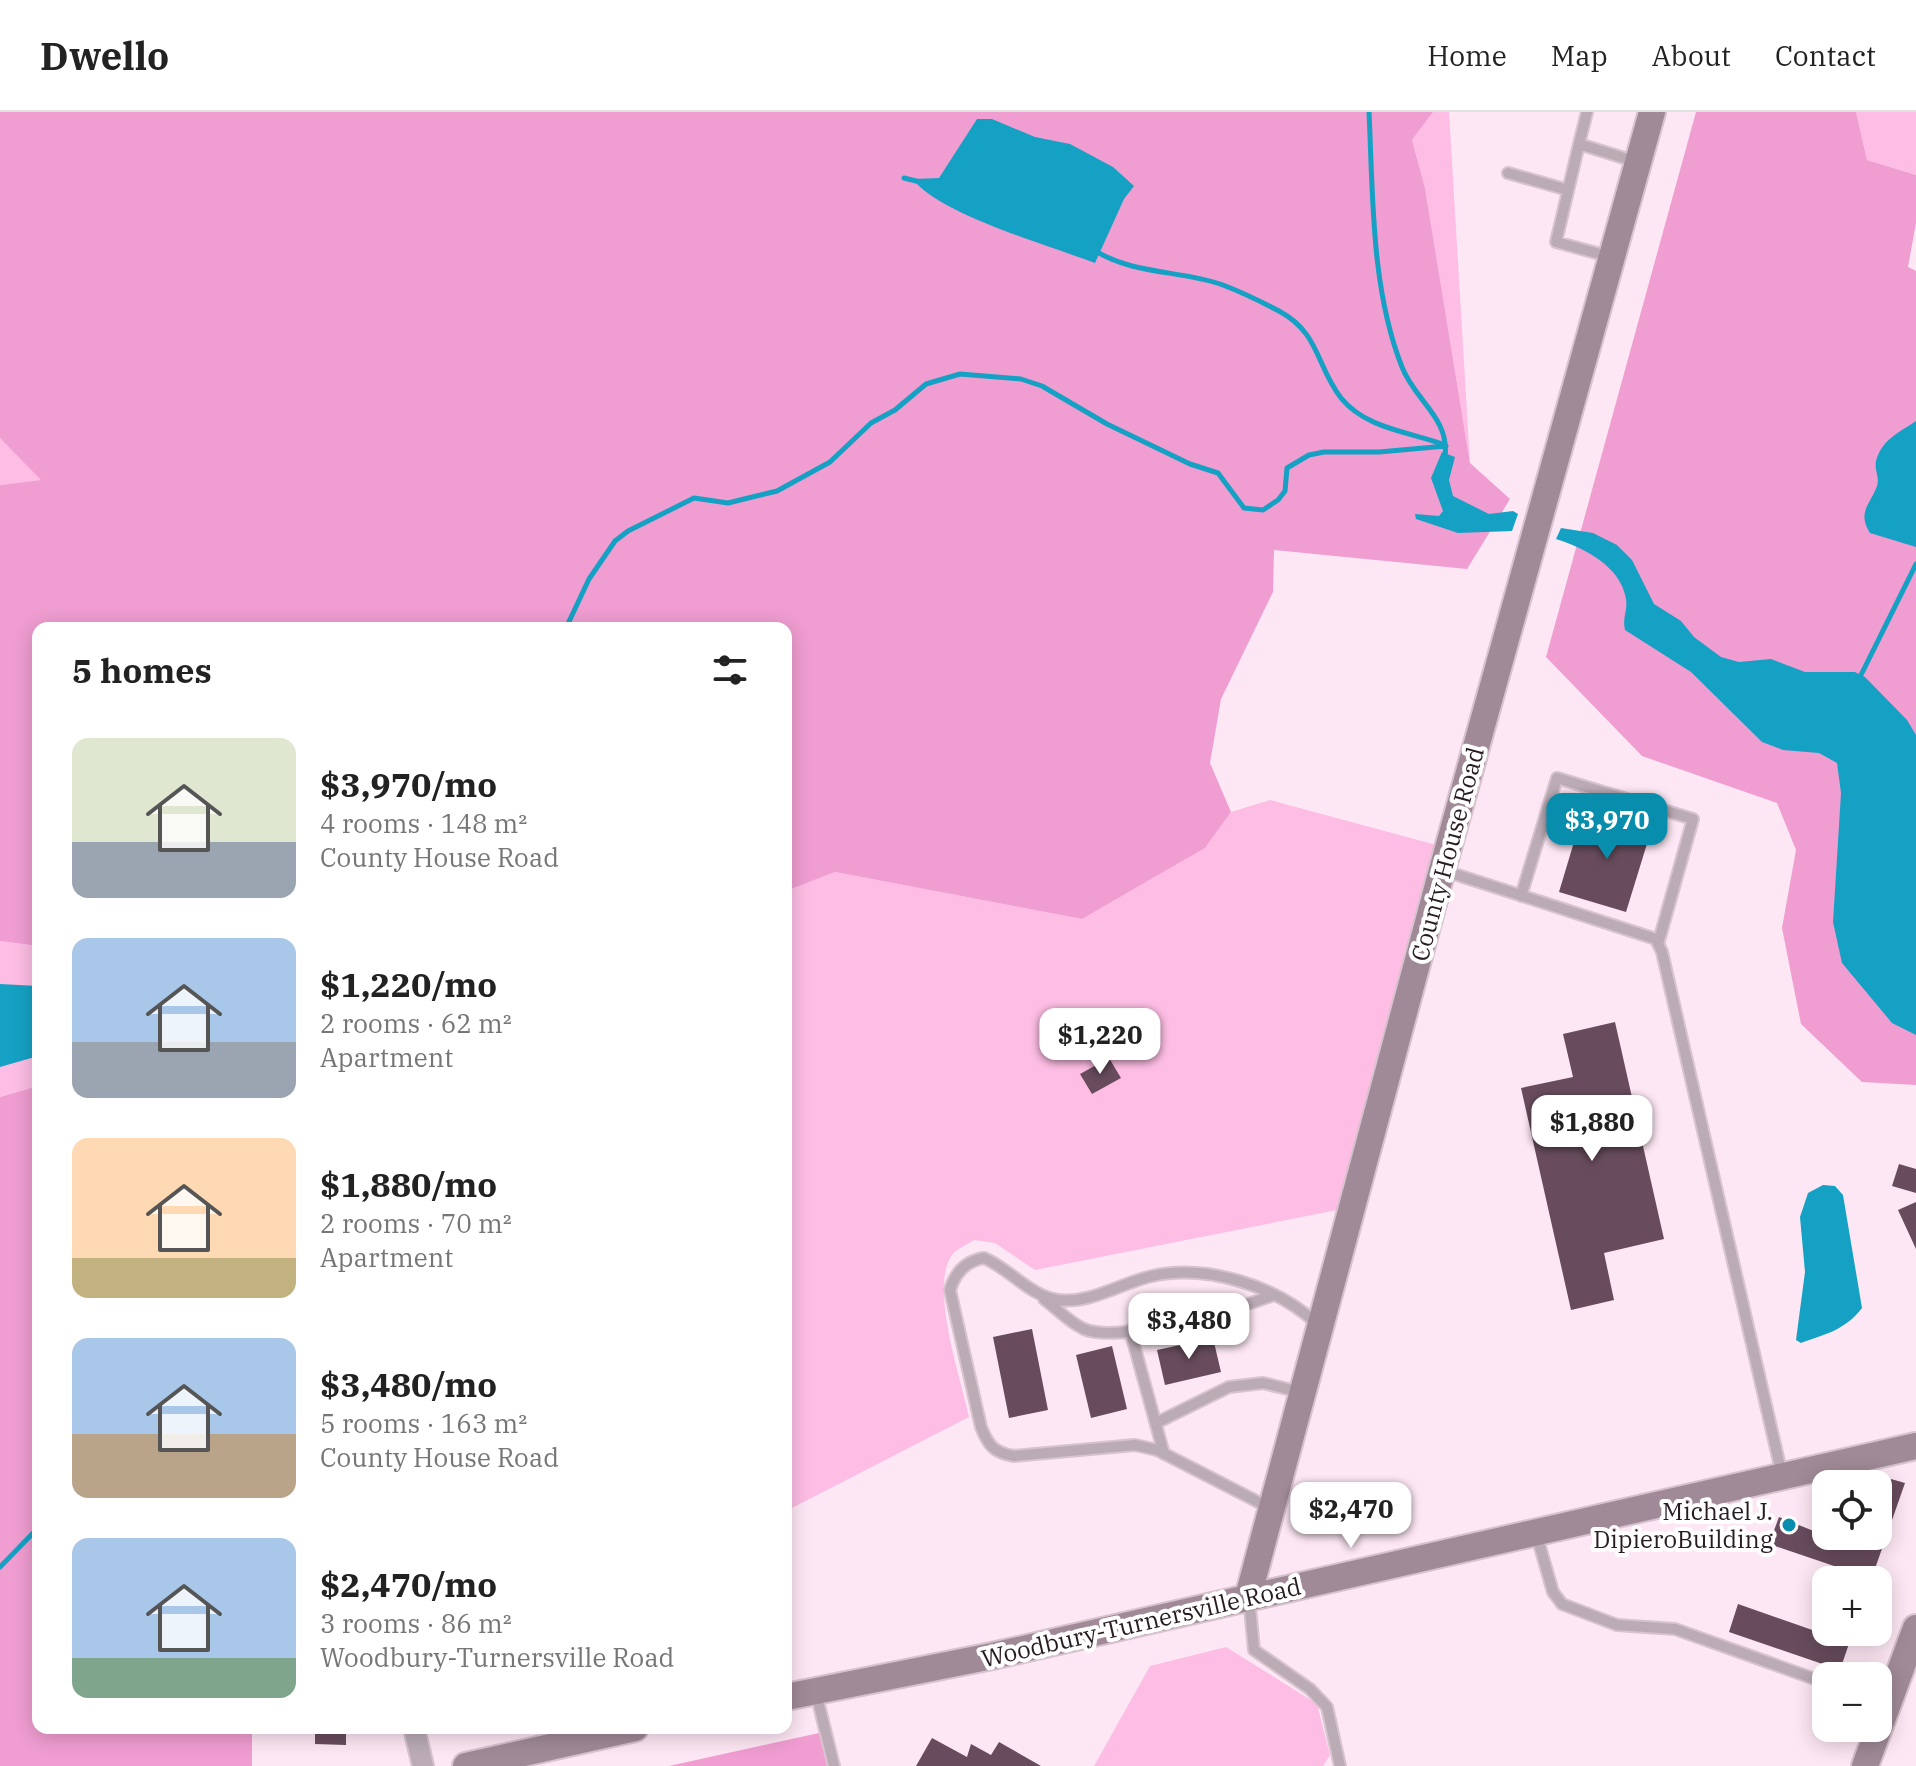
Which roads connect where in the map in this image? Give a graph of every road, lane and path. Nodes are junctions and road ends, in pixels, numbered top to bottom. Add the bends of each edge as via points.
1 (1587, 112) edge
2 (1652, 112) edge
3 (1579, 144) junction
4 (1638, 162) junction
5 (1508, 173) dead end
6 (1568, 190) junction
7 (1611, 257) junction
8 (1442, 870) junction
9 (1521, 896) junction
10 (1658, 944) junction
11 (1032, 1289) junction
12 (1271, 1296) junction
13 (1320, 1326) junction
14 (1130, 1330) junction
15 (1302, 1392) junction
16 (1156, 1423) junction
17 (1916, 1446) edge
18 (1164, 1454) junction
19 (1782, 1477) junction
20 (1272, 1509) junction
21 (1535, 1530) junction
22 (1248, 1597) junction
23 (1914, 1640) edge
24 (1812, 1678) edge
25 (1892, 1685) edge
26 (816, 1693) junction
27 (792, 1696) edge
28 (415, 1734) edge
29 (610, 1734) edge
30 (1872, 1742) edge
31 (423, 1766) edge
32 (466, 1766) edge
33 (834, 1766) edge
34 (1340, 1766) edge
35 (1865, 1766) edge

1 - 3 lane
2 - 4 street, County House Road
3 - 4 lane
3 - 6 lane
4 - 7 street, County House Road
5 - 6 lane
6 - 7 lane via 1556,242
7 - 8 street, County House Road
8 - 9 lane
8 - 13 street, County House Road
9 - 10 lane via 1656,939
9 - 10 lane via 1557,778 1693,819
10 - 19 lane
11 - 12 lane via 1056,1299 1081,1301 1153,1276 1209,1273
11 - 14 lane via 1083,1329
11 - 18 lane via 984,1258 959,1271 950,1290 981,1427 992,1448 1014,1456 1117,1444
12 - 13 lane via 1297,1305
12 - 14 lane via 1233,1311
13 - 15 street, County House Road
14 - 16 lane
15 - 16 lane via 1263,1383 1229,1387
15 - 20 street, County House Road
16 - 18 lane
17 - 19 street, Woodbury-Turnersville Road
18 - 20 lane
19 - 21 street, Woodbury-Turnersville Road
20 - 22 street, County House Road
21 - 22 street, Woodbury-Turnersville Road
21 - 24 lane via 1553,1592 1562,1604 1617,1625 1675,1629
22 - 26 street, Woodbury-Turnersville Road
22 - 34 lane via 1254,1650 1327,1707
23 - 25 street
26 - 27 street, Woodbury-Turnersville Road
26 - 33 lane
28 - 31 street
29 - 32 street
30 - 35 street

